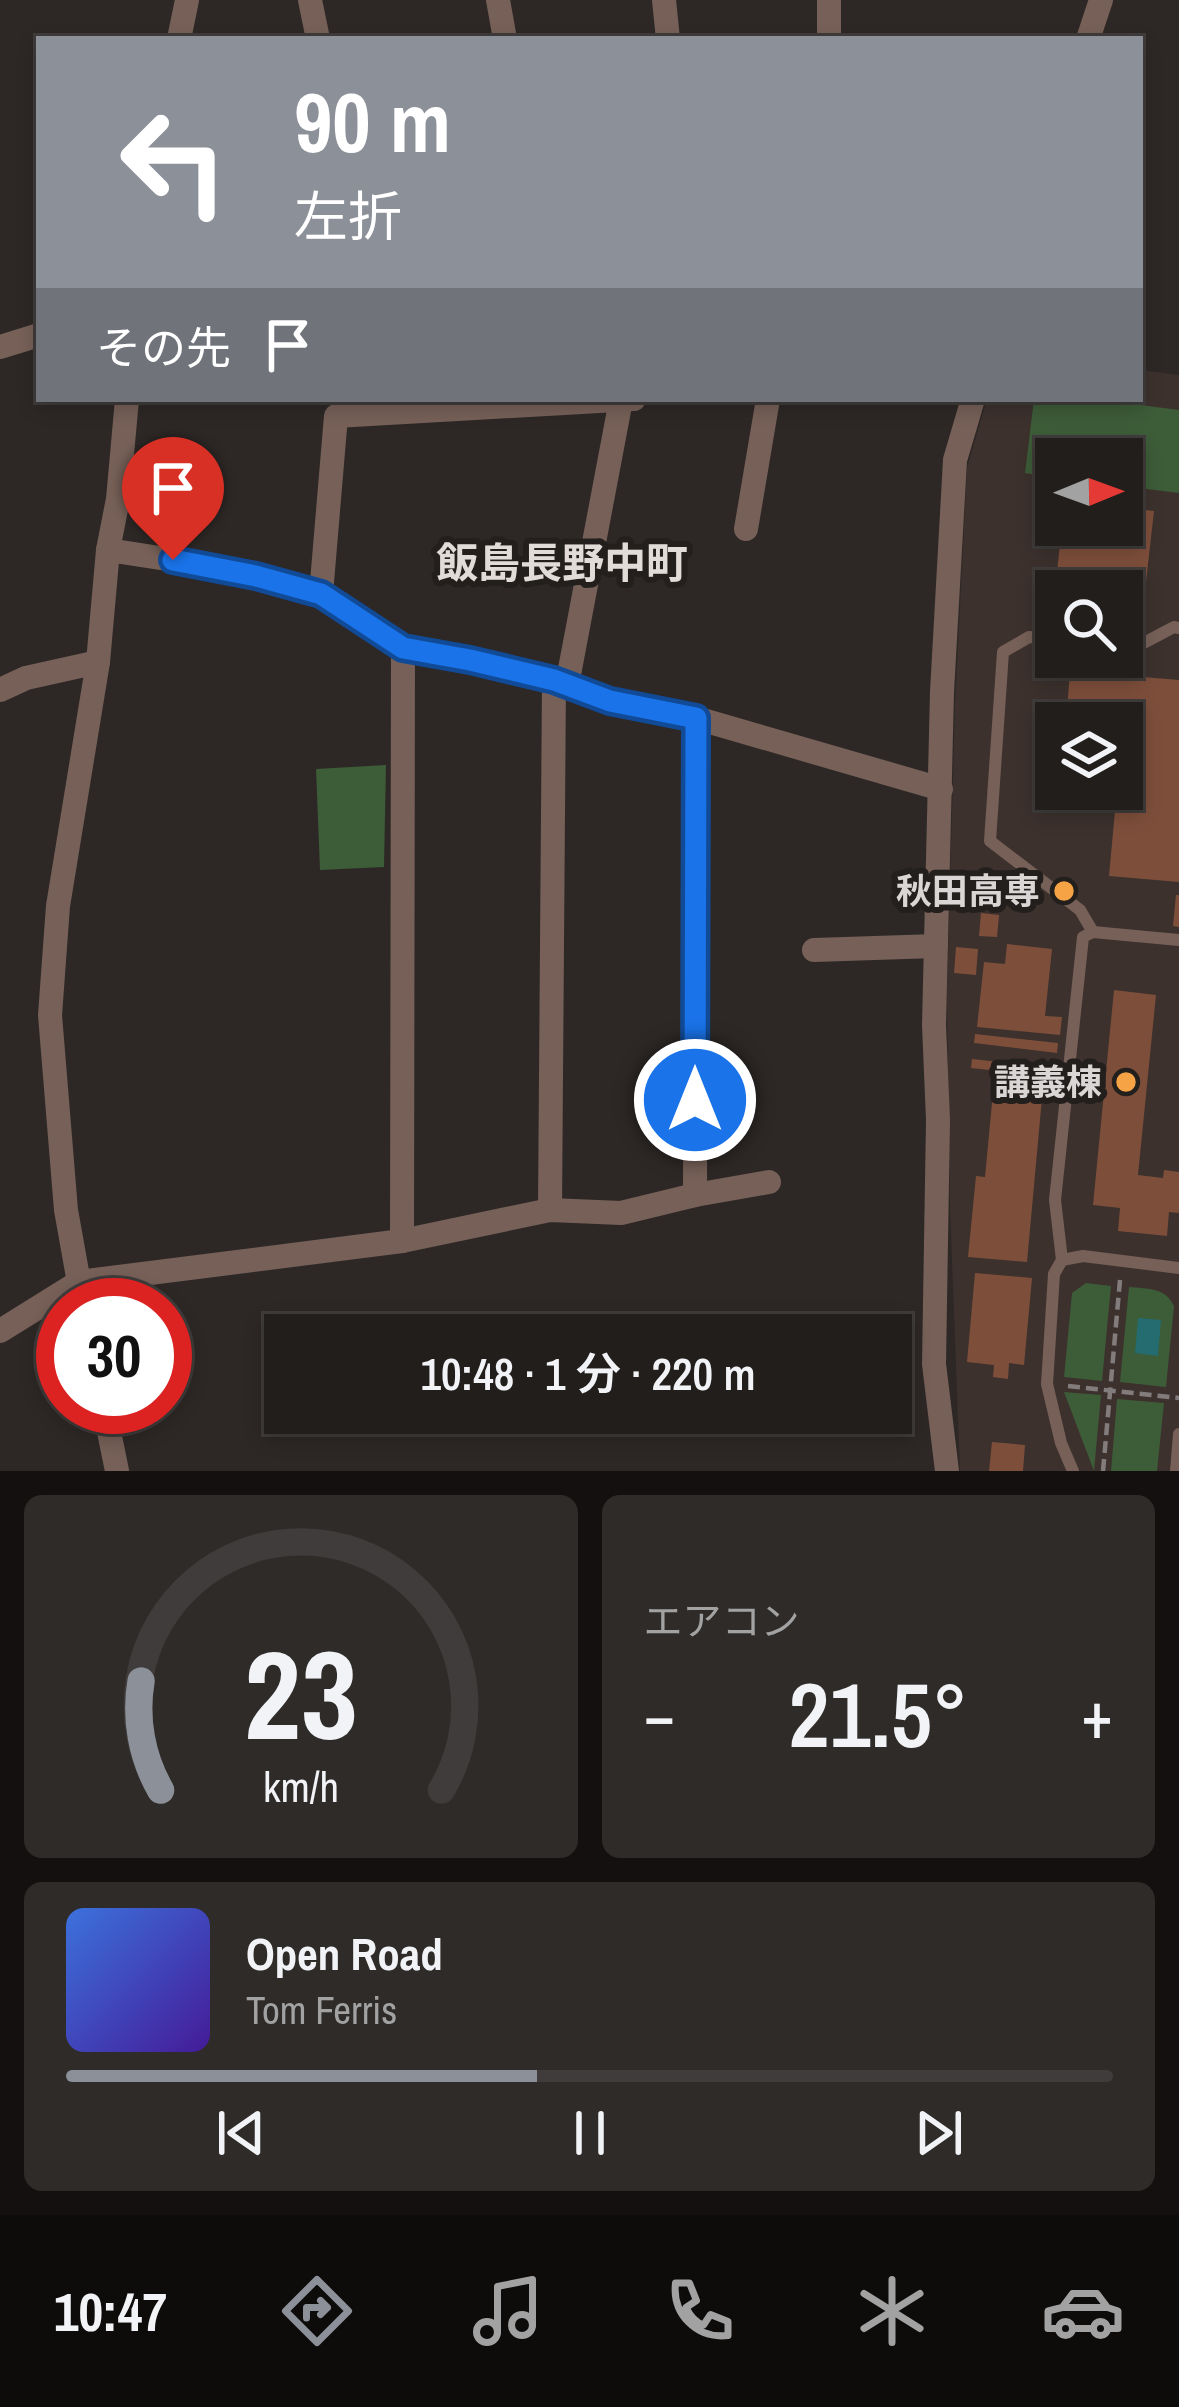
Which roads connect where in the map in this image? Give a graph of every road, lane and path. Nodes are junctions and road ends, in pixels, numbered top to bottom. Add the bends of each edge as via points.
1 (187, 0) edge
2 (310, 0) edge
3 (498, 0) edge
4 (664, 0) edge
5 (829, 0) edge
6 (1100, 0) edge
7 (179, 36) edge
8 (317, 36) edge
9 (505, 36) edge
10 (668, 36) edge
11 (829, 36) edge
12 (1089, 36) edge
13 (36, 336) edge
14 (0, 347) edge
15 (127, 402) edge
16 (585, 402) edge
17 (621, 402) edge
18 (767, 402) edge
19 (972, 402) edge
20 (746, 529) dead end
21 (108, 550) junction
22 (321, 594) junction
23 (1179, 628) edge
24 (1035, 637) edge
25 (1143, 643) edge
26 (403, 648) junction
27 (98, 662) junction
28 (561, 683) junction
29 (0, 690) edge
30 (696, 718) junction
31 (941, 788) junction
32 (1093, 932) junction
33 (1179, 940) edge
34 (936, 946) junction
35 (814, 950) dead end
36 (769, 1182) dead end
37 (695, 1195) junction
38 (550, 1210) junction
39 (402, 1241) junction
40 (1062, 1260) junction
41 (1122, 1260) junction
42 (1179, 1268) edge
43 (78, 1278) edge
44 (174, 1278) edge
45 (36, 1314) edge
46 (0, 1331) edge
47 (1047, 1384) junction
48 (1110, 1391) junction
49 (1179, 1398) edge
50 (109, 1434) edge
51 (1179, 1434) edge
52 (117, 1471) edge
53 (946, 1471) edge
54 (1073, 1471) edge
55 (1103, 1471) edge
56 (1175, 1471) edge

1 - 7 street
2 - 8 street
3 - 9 street
4 - 10 street
5 - 11 street
6 - 12 street
13 - 14 street
15 - 21 street
16 - 22 street via 335,416
17 - 28 street
18 - 20 street
19 - 31 street via 955,460
21 - 22 street
21 - 27 street
22 - 26 street
23 - 25 lane
24 - 32 lane via 1003,652 990,841 1080,910
26 - 28 street
26 - 39 street
27 - 29 street
27 - 43 street via 58,906 50,1015
28 - 30 street
28 - 38 street
30 - 31 street
30 - 37 street
31 - 34 street
32 - 33 lane
32 - 40 lane via 1083,937 1055,1200
34 - 35 street
34 - 53 street via 934,1364
36 - 37 street
37 - 38 street via 621,1213
38 - 39 street
39 - 44 street
40 - 41 lane
40 - 47 lane via 1054,1274
41 - 42 lane
41 - 48 path
45 - 46 street
47 - 48 path
47 - 54 lane
48 - 49 path
48 - 55 path
50 - 52 street
51 - 56 lane

